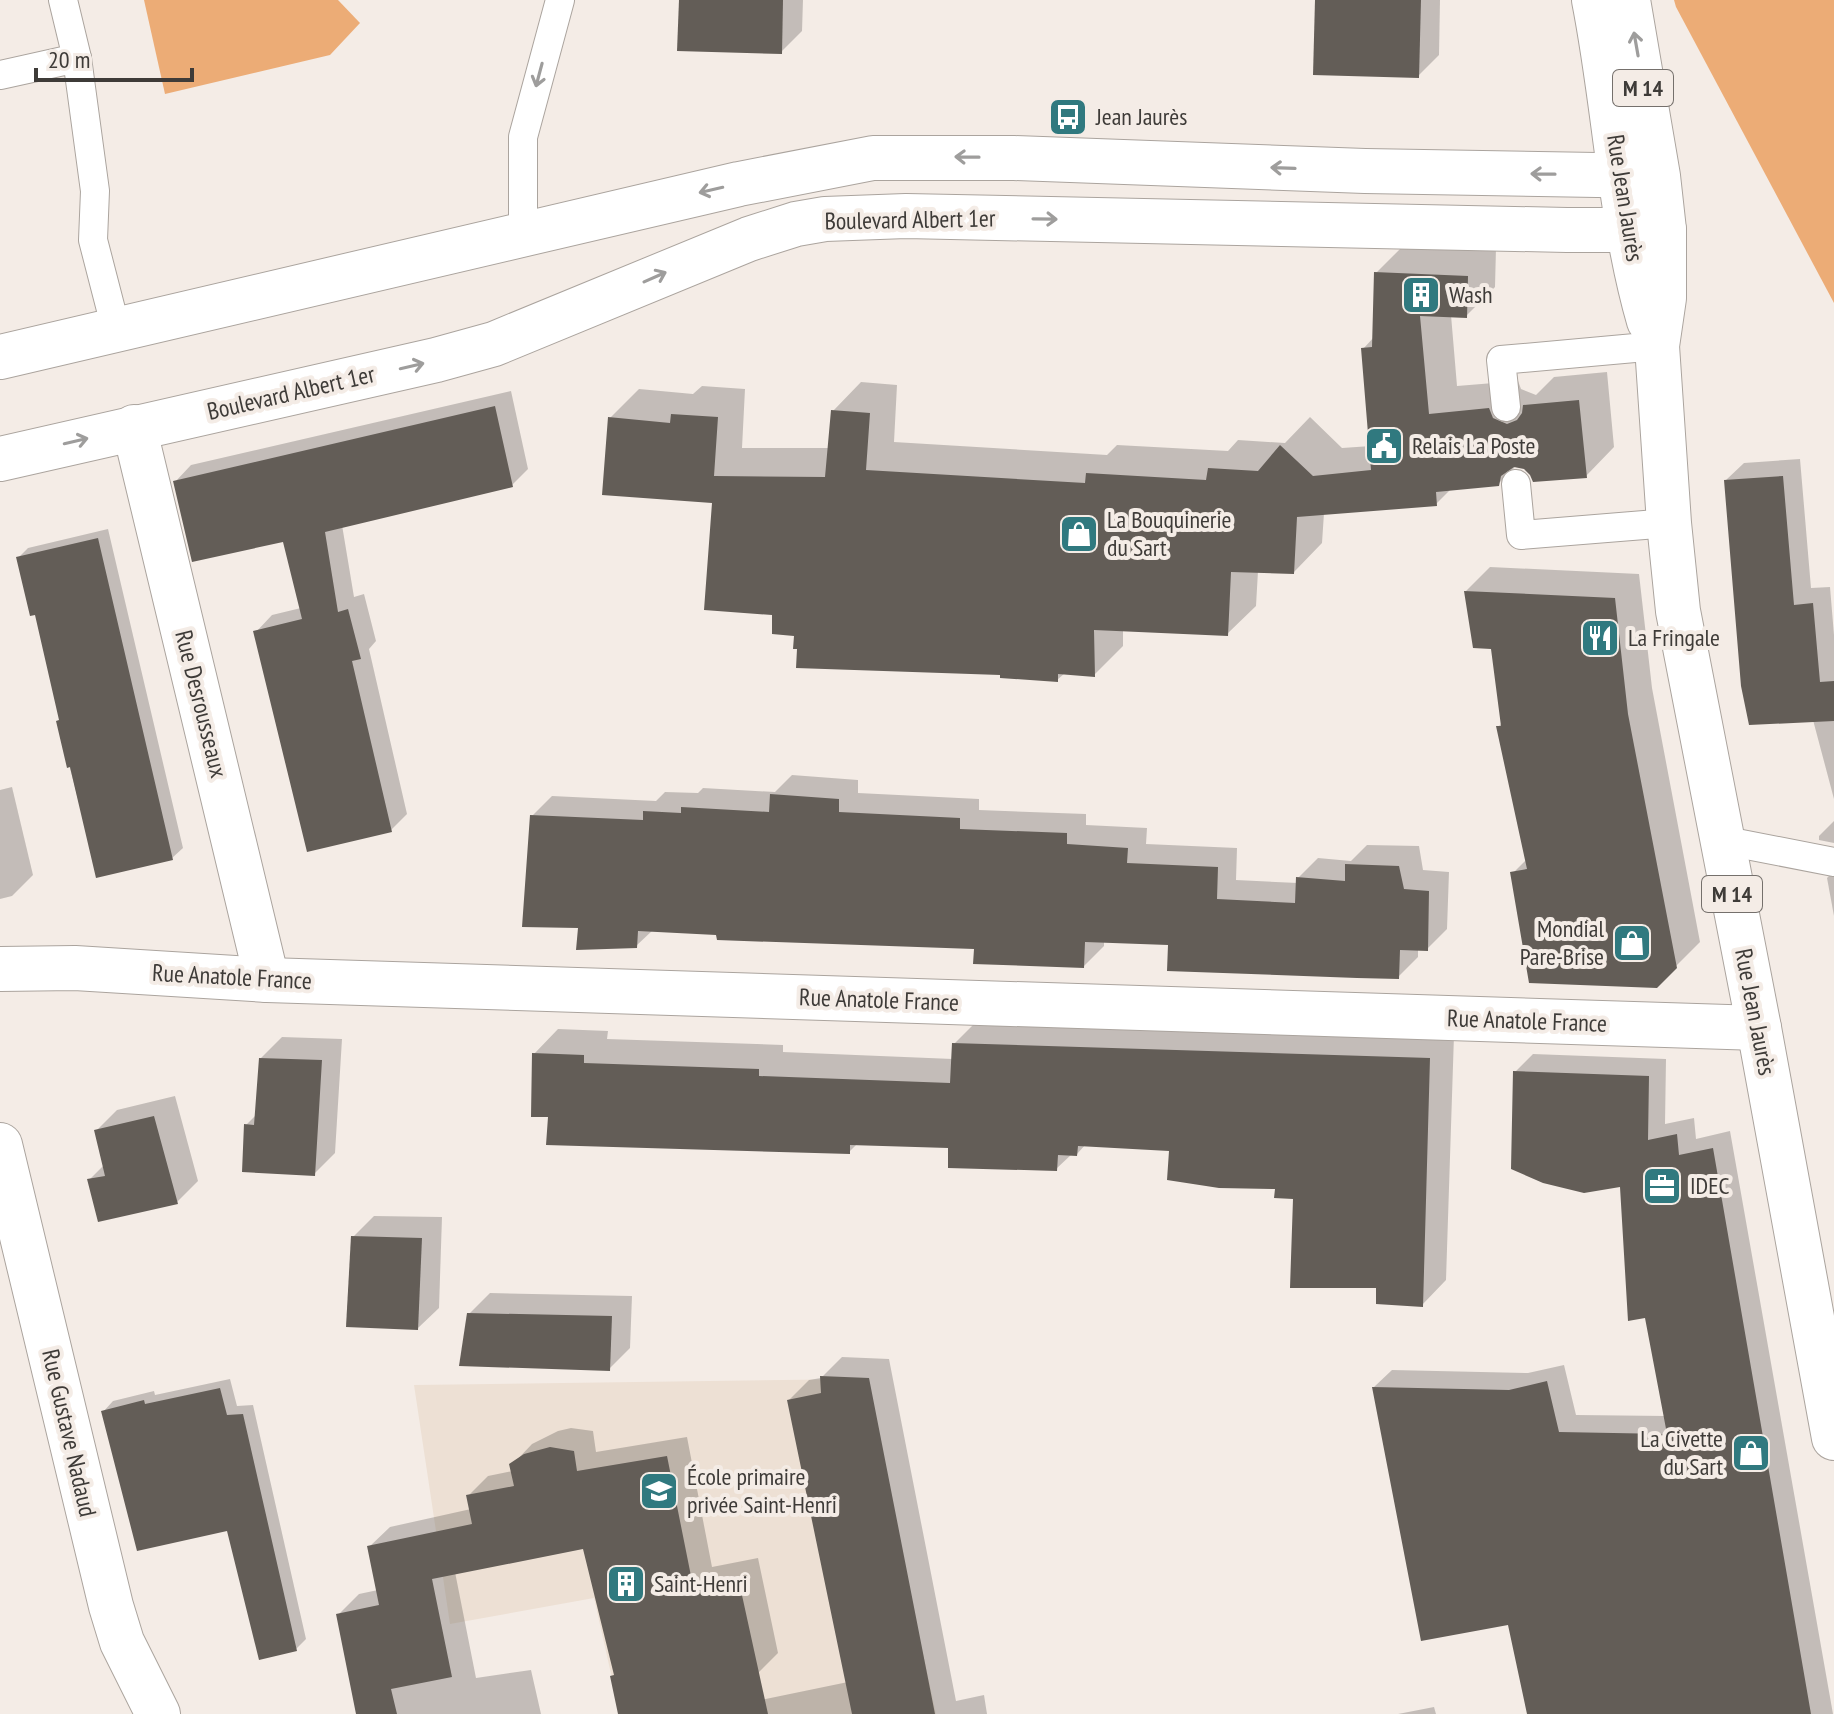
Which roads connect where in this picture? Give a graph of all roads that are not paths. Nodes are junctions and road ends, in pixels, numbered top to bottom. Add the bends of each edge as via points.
1 (63, 0) edge
2 (560, 0) edge
3 (1594, 0) edge
4 (1628, 0) edge
5 (77, 58) junction
6 (0, 75) edge
7 (1640, 176) junction
8 (1646, 230) junction
9 (523, 233) junction
10 (116, 329) junction
11 (1657, 346) junction
12 (0, 357) edge
13 (1506, 407) dead end
14 (134, 427) junction
15 (0, 459) edge
16 (1516, 484) dead end
17 (1669, 523) junction
18 (1721, 840) junction
19 (1834, 862) edge
20 (0, 969) edge
21 (267, 980) junction
22 (1759, 1028) junction
23 (0, 1145) edge
24 (1823, 1319) edge
25 (1834, 1438) edge
26 (158, 1714) edge

1 - 5 lane
2 -> 9 lane via 523,137
3 - 7 street, Rue Jean Jaurès / M 14
7 -> 4 street, Rue Jean Jaurès / M 14
5 - 6 lane
5 - 10 lane via 95,191 93,240
7 - 8 street, Rue Jean Jaurès / M 14
7 -> 9 street via 902,156 838,163
8 - 11 street, Rue Jean Jaurès / M 14 via 1664,298
14 -> 8 street, Boulevard Albert 1er via 494,344 736,243 825,219 906,216
9 - 10 street
10 - 12 street
11 - 13 lane via 1501,360
11 - 17 street, Rue Jean Jaurès / M 14
15 -> 14 street, Boulevard Albert 1er
14 - 21 street, Rue Desrousseaux
16 - 17 lane via 1521,535
17 - 18 street, Rue Jean Jaurès / M 14 via 1678,611
18 - 19 lane
18 - 22 street, Rue Jean Jaurès / M 14
20 - 21 street, Rue Anatole France via 75,968
21 - 22 street, Rue Anatole France
22 - 24 street, Rue Jean Jaurès / M 14
23 - 26 street, Rue Gustave Nadaud via 111,1606 122,1642
24 - 25 street, Rue Jean Jaurès / M 14

